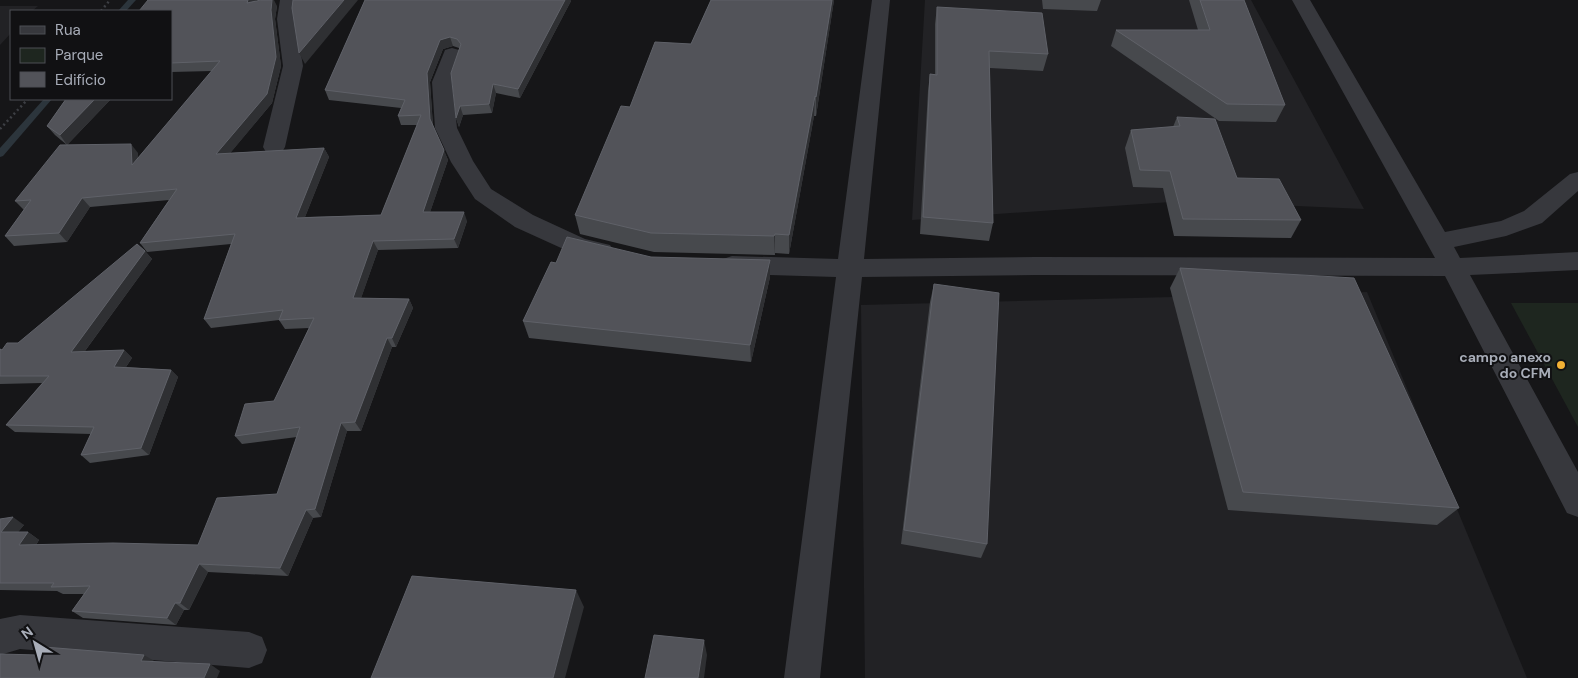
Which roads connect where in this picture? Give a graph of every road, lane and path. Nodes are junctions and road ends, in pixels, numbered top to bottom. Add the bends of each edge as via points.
1 (110, 0) edge
2 (289, 0) edge
3 (881, 0) edge
4 (1301, 0) edge
5 (102, 10) edge
6 (452, 54) dead end
7 (27, 100) edge
8 (0, 129) edge
9 (274, 147) dead end
10 (1578, 179) edge
11 (1438, 242) junction
12 (626, 256) edge
13 (1578, 261) edge
14 (713, 264) edge
15 (1453, 267) junction
16 (851, 268) junction
17 (1578, 502) edge
18 (0, 637) edge
19 (249, 650) dead end
20 (802, 678) edge

1 - 5 path
2 - 9 street via 286,19 293,66
3 - 16 street
4 - 11 street
6 - 12 street via 442,82 446,128 462,162 483,194 524,221 579,246
7 - 8 path
10 - 11 street via 1533,217 1506,228
11 - 15 street
13 - 15 street
14 - 16 street
15 - 16 street
15 - 17 street
16 - 20 street
18 - 19 street via 20,632

